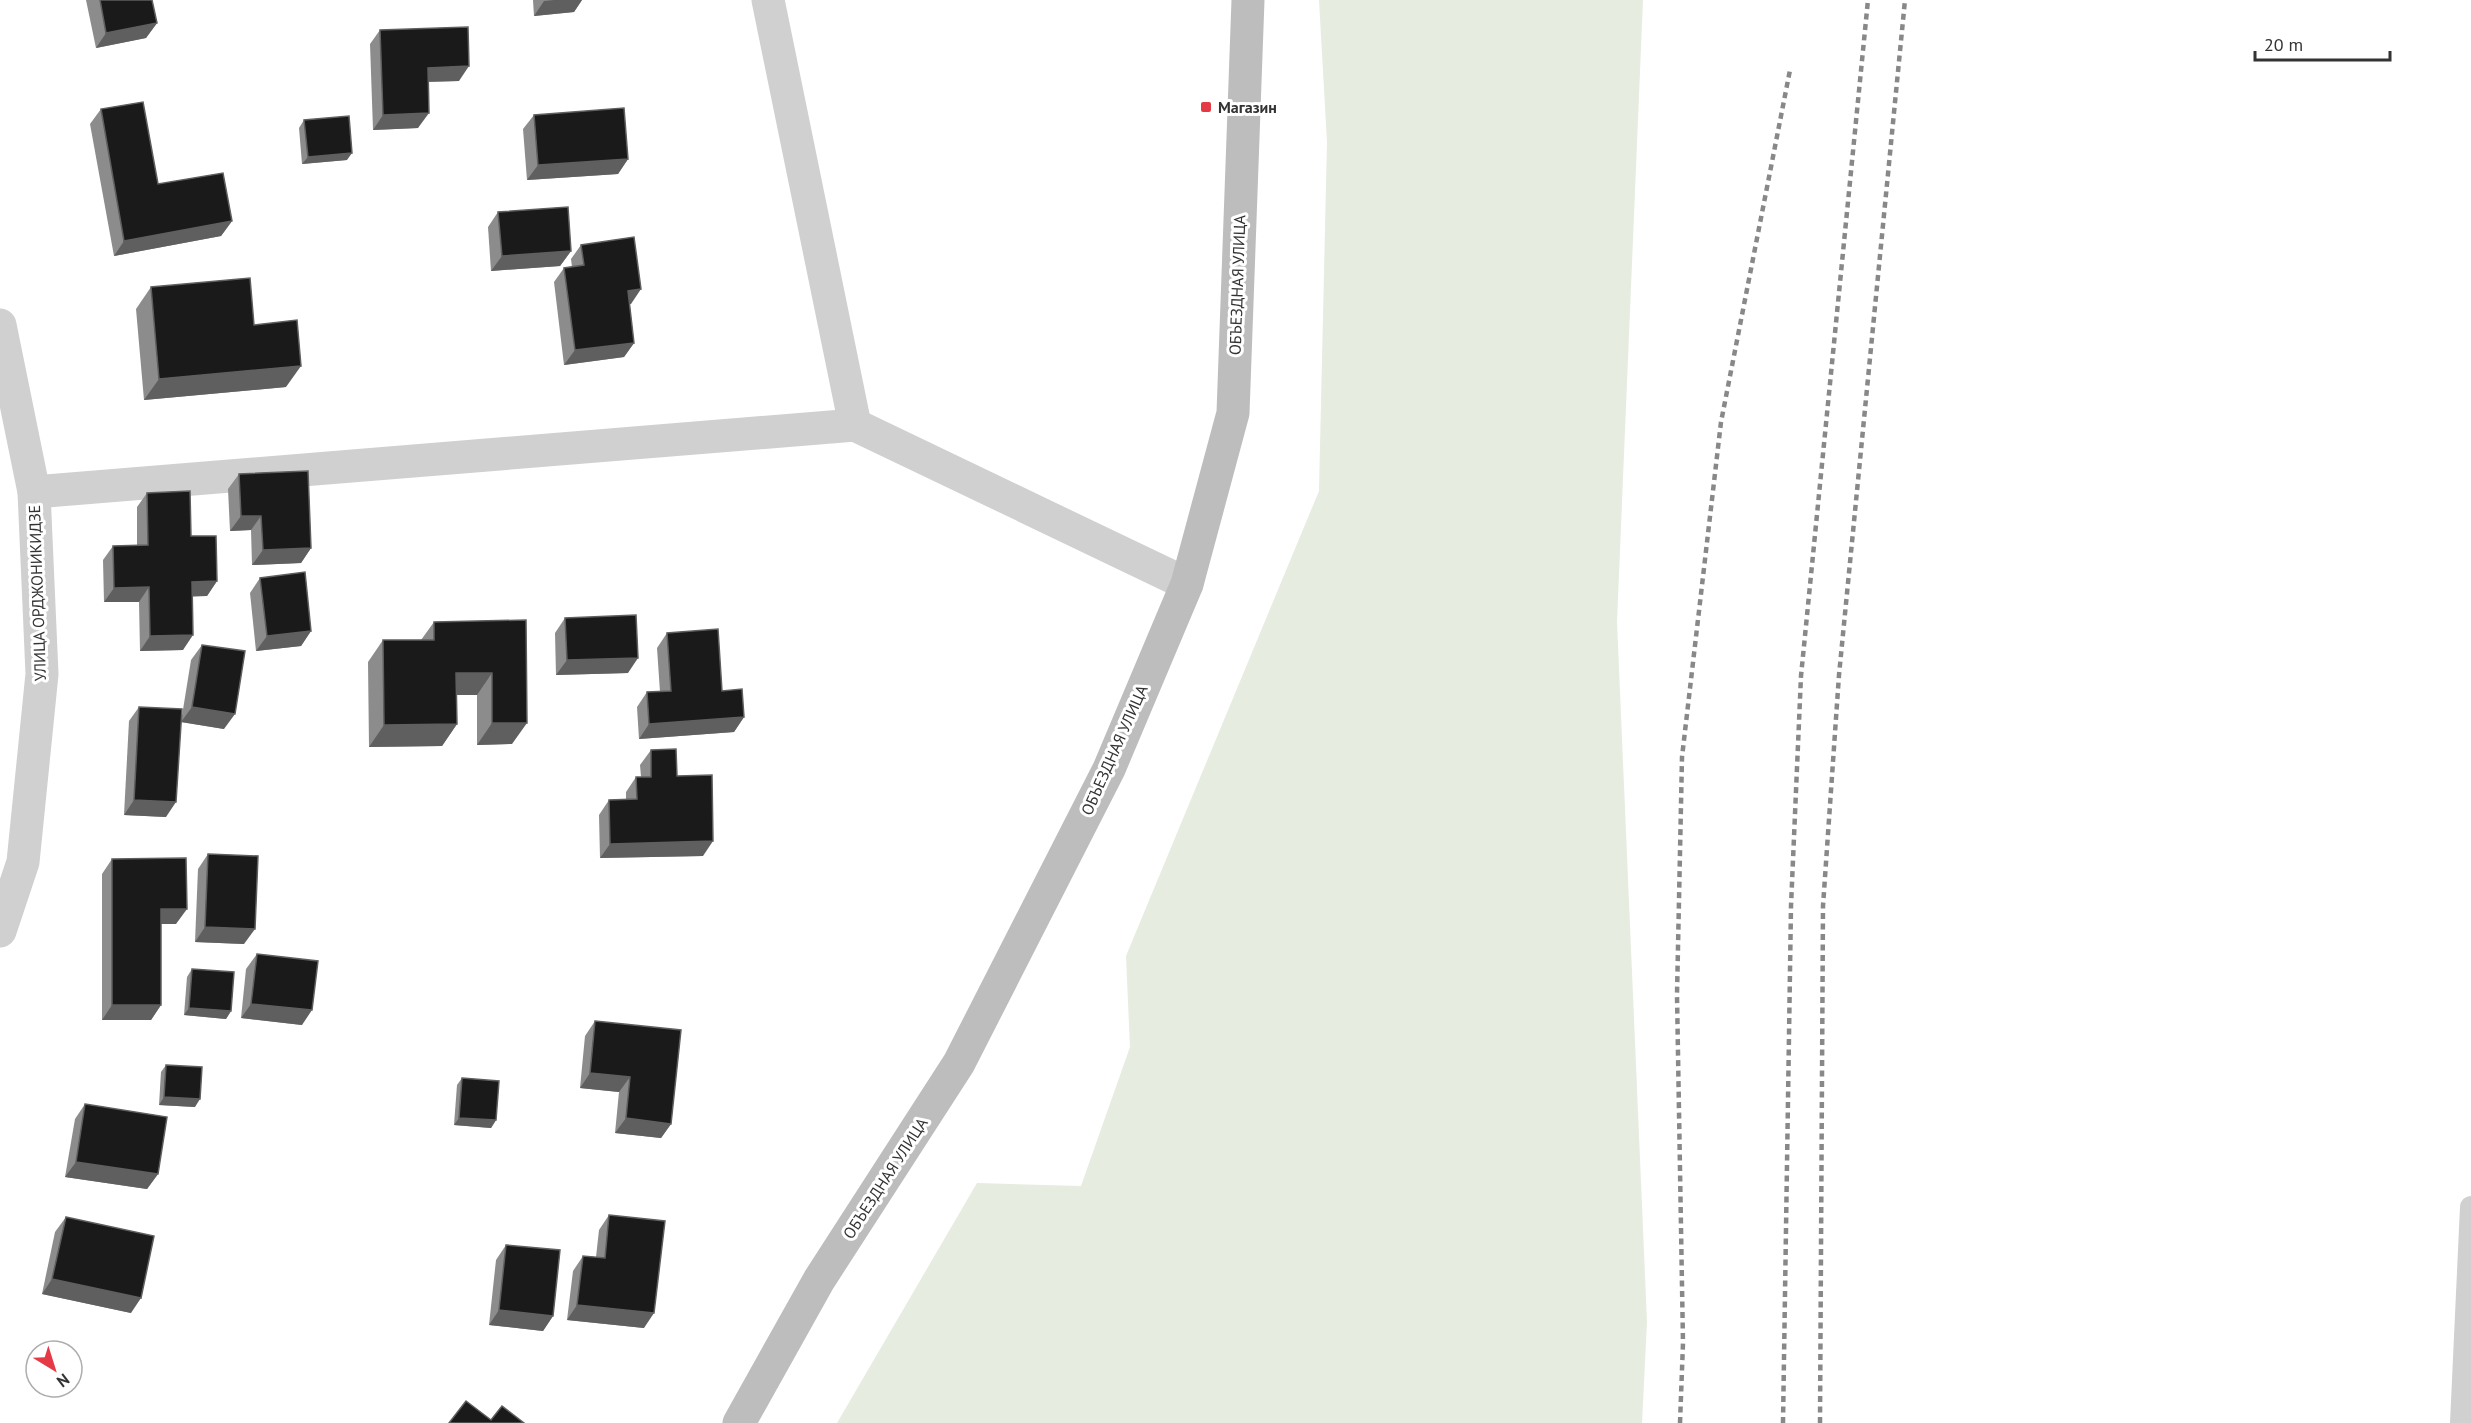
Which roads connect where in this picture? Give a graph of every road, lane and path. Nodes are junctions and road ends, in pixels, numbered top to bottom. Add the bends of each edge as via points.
1 (768, 0) edge
2 (1248, 0) edge
3 (0, 325) edge
4 (855, 425) junction
5 (34, 492) junction
6 (1187, 584) junction
7 (0, 931) edge
8 (2471, 1207) edge
9 (739, 1423) edge
10 (2460, 1423) edge

1 - 4 street
2 - 6 street, ОБЪЕЗДНАЯ УЛИЦА via 1233,413
3 - 5 street, УЛИЦА ОРДЖОНИКИДЗЕ
4 - 5 street
4 - 6 street
5 - 7 street, УЛИЦА ОРДЖОНИКИДЗЕ via 42,674 24,862
6 - 9 street, ОБЪЕЗДНАЯ УЛИЦА via 1109,769 959,1063 819,1280
8 - 10 lane

